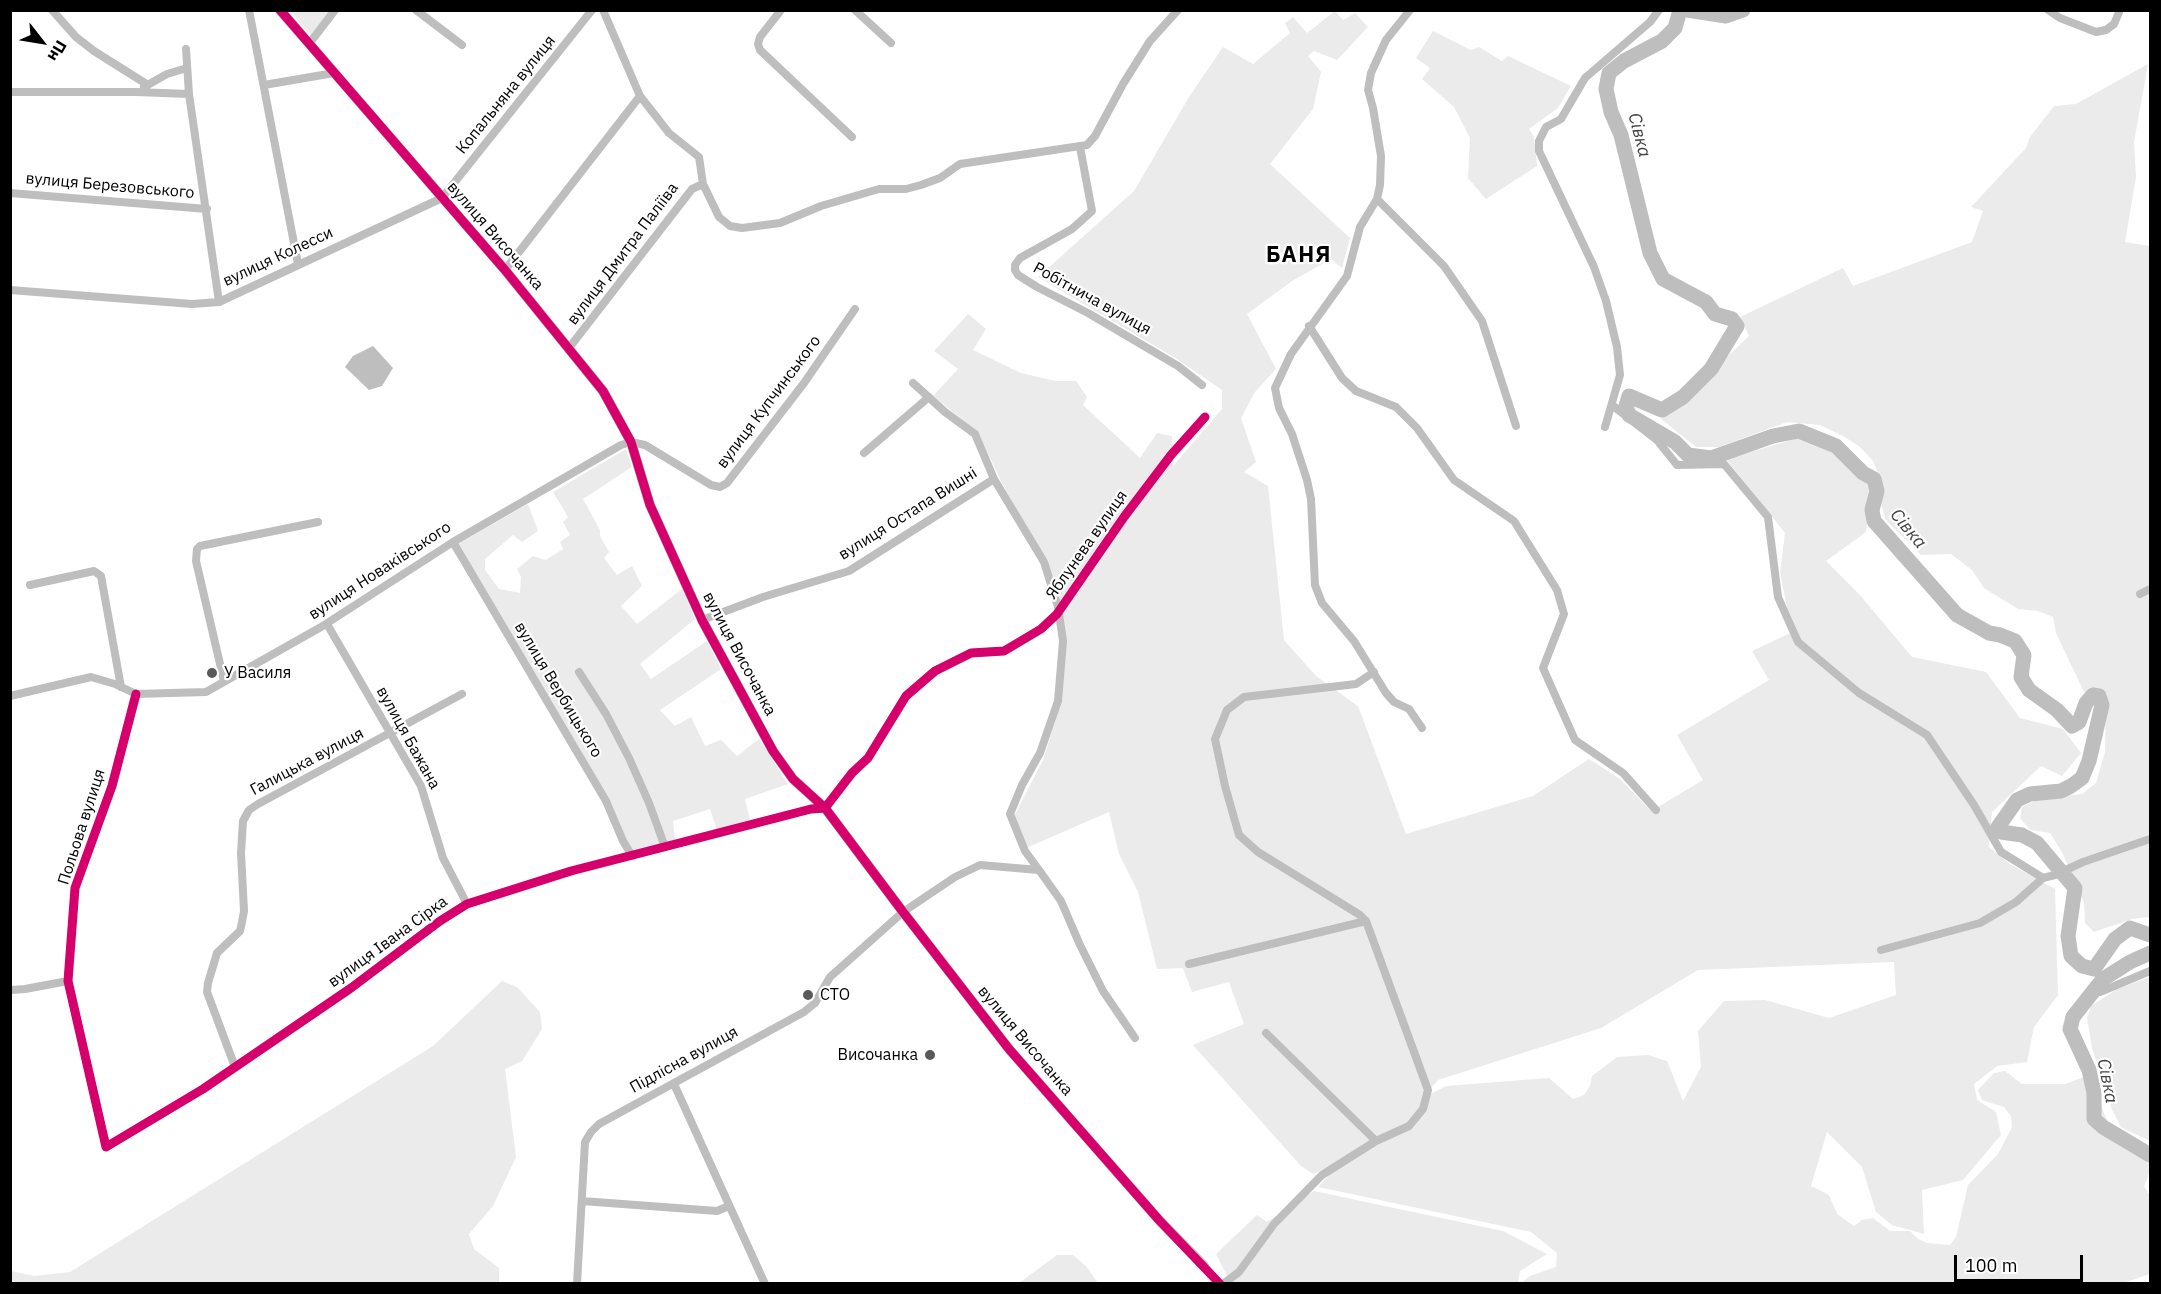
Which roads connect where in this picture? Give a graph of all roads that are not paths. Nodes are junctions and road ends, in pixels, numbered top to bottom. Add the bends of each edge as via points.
1 (52, 10) edge
2 (249, 10) edge
3 (280, 10) edge
4 (335, 10) edge
5 (416, 10) edge
6 (592, 10) edge
7 (603, 10) edge
8 (781, 10) edge
9 (855, 10) edge
10 (1178, 10) edge
11 (1410, 10) edge
12 (1659, 10) edge
13 (2048, 10) edge
14 (2120, 10) edge
15 (891, 43) dead end
16 (309, 45) junction
17 (462, 45) dead end
18 (186, 49) dead end
19 (187, 68) junction
20 (334, 73) junction
21 (148, 85) junction
22 (264, 85) junction
23 (10, 92) edge
24 (136, 92) junction
25 (189, 94) junction
26 (640, 96) junction
27 (852, 138) dead end
28 (1080, 147) junction
29 (703, 184) junction
30 (10, 193) edge
31 (442, 198) junction
32 (1377, 200) junction
33 (207, 209) junction
34 (298, 264) junction
35 (505, 270) junction
36 (10, 290) edge
37 (219, 302) junction
38 (855, 309) dead end
39 (1309, 326) junction
40 (569, 348) junction
41 (913, 383) dead end
42 (1202, 385) dead end
43 (929, 397) junction
44 (1612, 405) junction
45 (1205, 417) dead end
46 (1516, 426) dead end
47 (1605, 427) dead end
48 (631, 441) junction
49 (864, 453) dead end
50 (994, 479) junction
51 (318, 522) dead end
52 (453, 542) junction
53 (30, 585) dead end
54 (2151, 589) edge
55 (2140, 594) dead end
56 (1058, 614) junction
57 (702, 620) junction
58 (327, 624) junction
59 (579, 672) dead end
60 (1374, 672) junction
61 (224, 681) junction
62 (121, 687) junction
63 (136, 694) junction
64 (462, 694) dead end
65 (10, 696) edge
66 (1422, 728) dead end
67 (391, 734) junction
68 (825, 808) junction
69 (1656, 810) dead end
70 (2151, 840) edge
71 (666, 847) junction
72 (632, 856) junction
73 (1039, 870) junction
74 (2043, 878) junction
75 (467, 904) junction
76 (903, 912) junction
77 (1366, 921) junction
78 (1881, 951) dead end
79 (1189, 964) dead end
80 (2151, 970) edge
81 (68, 981) junction
82 (10, 990) edge
83 (2100, 992) dead end
84 (1266, 1033) dead end
85 (1135, 1038) dead end
86 (235, 1067) junction
87 (674, 1084) junction
88 (1376, 1141) junction
89 (106, 1147) joint
90 (582, 1201) junction
91 (729, 1206) junction
92 (1204, 1266) joint
93 (577, 1284) edge
94 (765, 1284) edge
95 (1221, 1284) edge

1 - 21 street via 76,38
2 - 22 street
3 - 16 street, вулиця Височанка
4 - 16 street
5 - 17 street
6 - 31 street, Копальняна вулиця
7 - 26 street
8 - 27 street via 760,37 760,50
9 - 15 street
10 - 28 street via 1150,41 1095,136
11 - 32 street via 1386,40 1368,90 1380,156
12 - 44 street via 1585,78 1561,119 1546,127 1539,141 1539,151 1594,267 1606,302 1620,375
13 - 14 street via 2096,32 2114,24
16 - 20 street, вулиця Височанка
18 - 19 street, вулиця Березовського
19 - 21 street
19 - 25 street, вулиця Березовського
20 - 22 street
20 - 31 street, вулиця Височанка
21 - 24 street
22 - 34 street
23 - 24 street
24 - 25 street
25 - 33 street, вулиця Березовського
26 - 29 street via 669,133 699,157
26 - 35 street
28 - 29 street via 960,164 921,185 879,189 760,227 730,226 719,217
28 - 42 street, Робітнича вулиця via 1092,211 1072,229 1020,258 1015,270 1036,287 1178,366
29 - 40 street, вулиця Дмитра Паліїва via 692,189
30 - 33 street, вулиця Березовського
31 - 34 street, вулиця Колесси
31 - 35 street, вулиця Височанка
32 - 39 street via 1360,227 1347,276
32 - 46 street via 1444,266 1482,321
33 - 37 street, вулиця Березовського
34 - 37 street, вулиця Колесси
35 - 40 street, вулиця Височанка
36 - 37 street, вулиця Колесси via 192,304
38 - 48 street, вулиця Купчинського via 727,483 720,487 711,485 645,445
39 - 60 street via 1275,388 1311,499 1315,585 1322,603
39 - 69 street via 1342,378 1356,391 1396,407 1417,428 1454,480 1514,521 1557,590 1564,614 1543,668 1575,740 1623,773
40 - 48 street, вулиця Височанка via 603,391
41 - 43 street
43 - 49 street
43 - 50 street via 975,434
44 - 47 street
44 - 74 street via 1657,440 1677,465 1724,464 1768,517 1778,597 1798,642 1859,693 1927,735 2001,852
45 - 56 street, Яблунева вулиця via 1131,508
48 - 52 street, вулиця Новаківського
48 - 57 street, вулиця Височанка via 650,505
50 - 56 street via 1044,562
50 - 57 street, вулиця Остапа Вишні via 849,571
51 - 61 street via 197,549 196,561
52 - 58 street, вулиця Новаківського
52 - 72 street, вулиця Вербицького via 606,801
53 - 62 street via 94,571 101,576
54 - 55 street
56 - 68 street, Яблунева вулиця via 1004,651 971,653 935,671 906,696 868,758
56 - 73 street via 1063,641 1058,701 1040,753 1010,814 1025,851
57 - 68 street, вулиця Височанка via 773,751 793,779
58 - 61 street, вулиця Новаківського
58 - 67 street, вулиця Бажана
59 - 71 street via 629,758
60 - 66 street via 1386,693 1409,709
60 - 77 street via 1356,684 1244,697 1227,710 1215,739 1239,835 1258,852
61 - 63 street, вулиця Новаківського via 206,692
62 - 63 street
62 - 65 street via 91,677
63 - 81 street, Польова вулиця via 111,786 75,888
64 - 67 street, Галицька вулиця
67 - 75 street, вулиця Бажана via 422,786 443,858
67 - 86 street, Галицька вулиця via 258,804 243,821 242,922 240,931 217,953 207,992
68 - 71 street, вулиця Івана Сірка
68 - 76 street, вулиця Височанка
70 - 74 street
71 - 72 street, вулиця Івана Сірка
72 - 75 street, вулиця Івана Сірка
73 - 76 street, Підлісна вулиця via 980,865
73 - 85 street via 1061,901 1103,991
74 - 78 street via 2016,902 1980,923
75 - 86 street, вулиця Івана Сірка
76 - 87 street, Підлісна вулиця via 830,977 815,1003 804,1012
76 - 92 street, вулиця Височанка via 1009,1049
77 - 79 street
77 - 88 street via 1428,1090 1423,1109 1409,1126
80 - 83 street
81 - 82 street
81 - 89 street, Польова вулиця
84 - 88 street
86 - 89 street, вулиця Івана Сірка
87 - 90 street, Підлісна вулиця via 591,1132 585,1142
87 - 91 street
88 - 95 street via 1322,1175 1274,1224 1239,1272
90 - 91 street via 717,1211
90 - 93 street, Підлісна вулиця
91 - 94 street
92 - 95 street, вулиця Височанка

